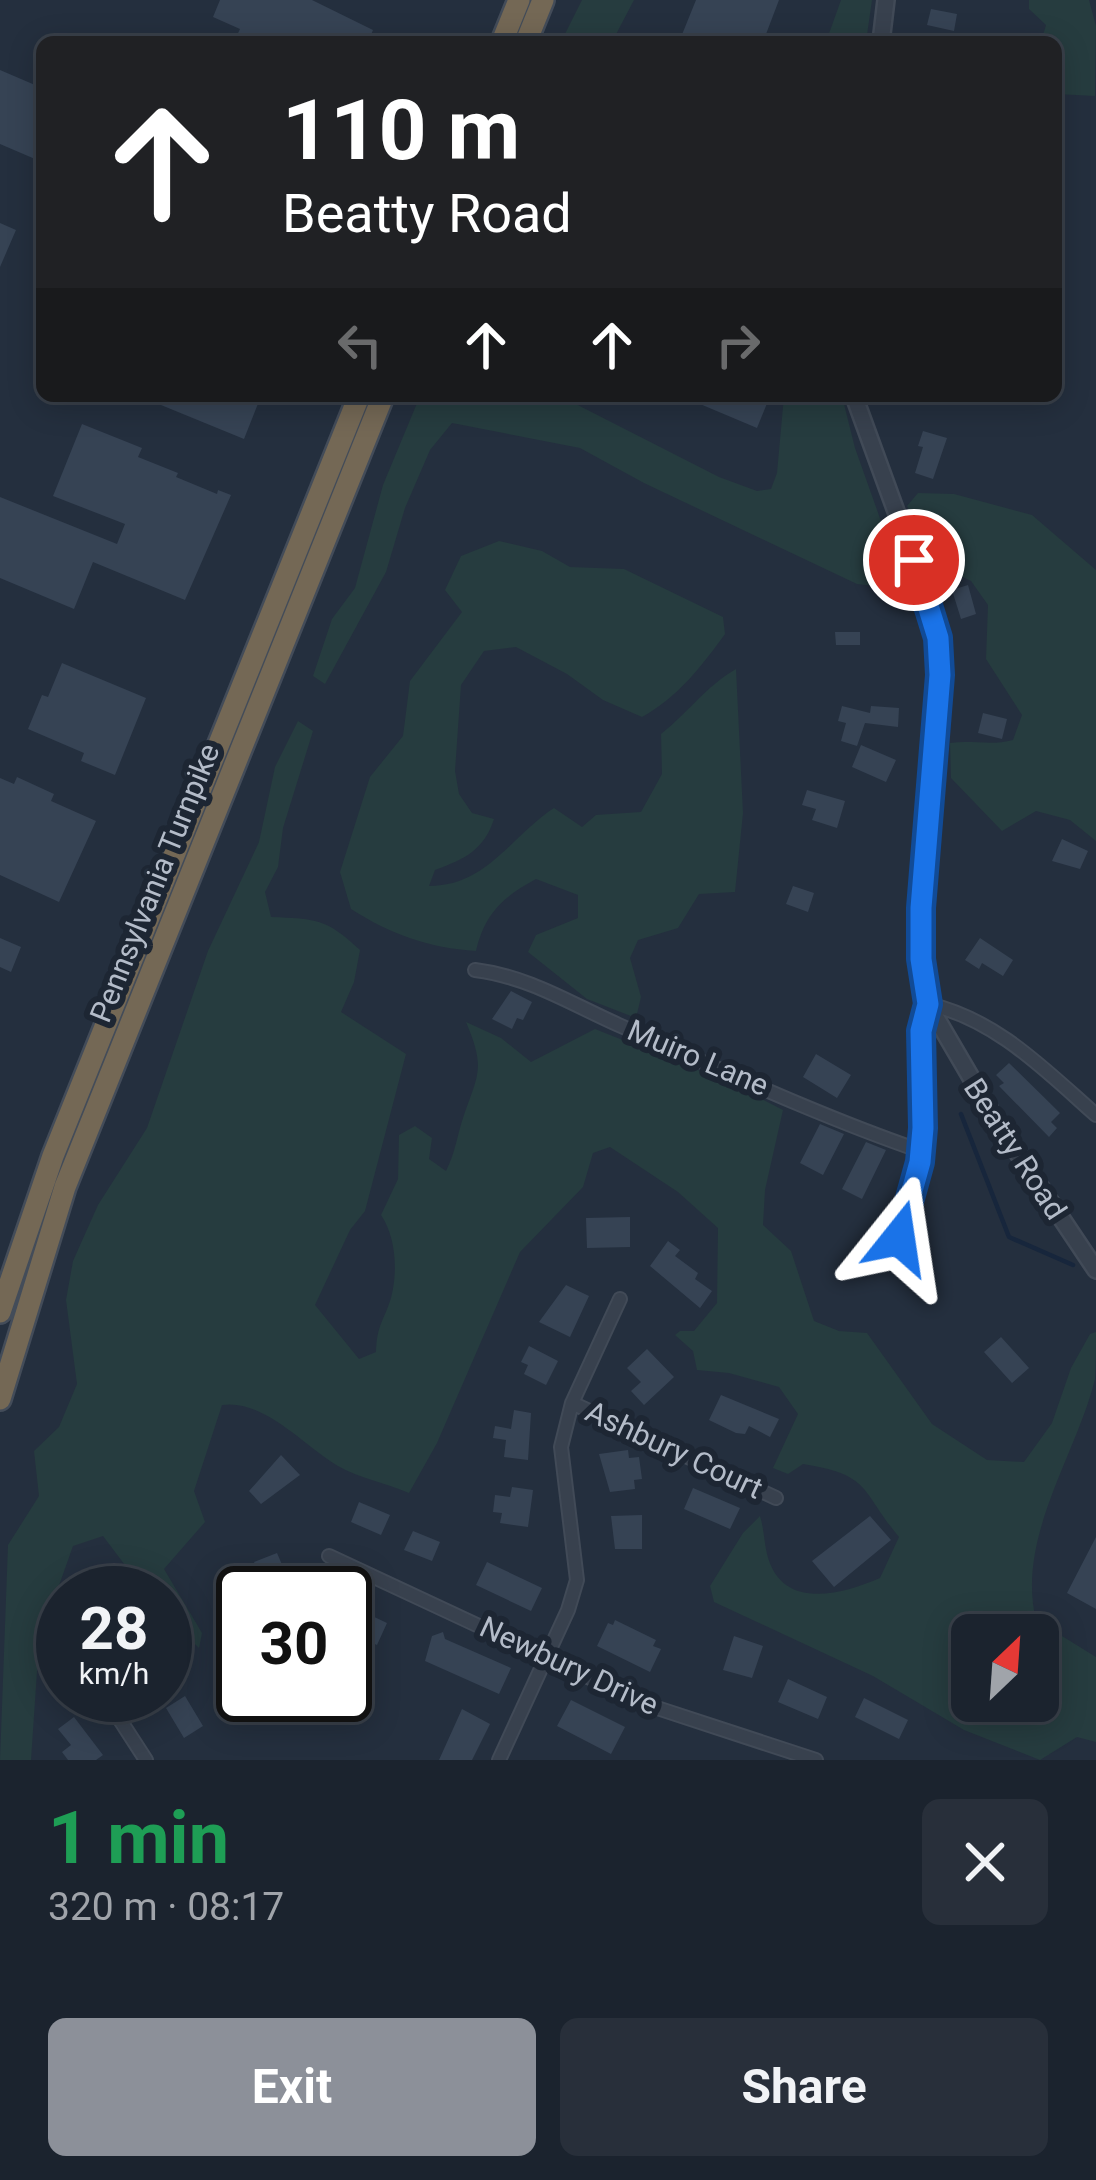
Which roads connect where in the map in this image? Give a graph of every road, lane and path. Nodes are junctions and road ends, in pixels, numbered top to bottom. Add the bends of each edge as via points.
1 (519, 0) edge
2 (543, 0) edge
3 (886, 0) edge
4 (504, 36) edge
5 (528, 36) edge
6 (882, 36) edge
7 (357, 402) edge
8 (381, 402) edge
9 (856, 402) edge
10 (475, 970) dead end
11 (928, 1004) junction
12 (1096, 1115) edge
13 (921, 1150) junction
14 (899, 1238) dead end
15 (1096, 1270) edge
16 (620, 1299) dead end
17 (0, 1312) edge
18 (0, 1399) edge
19 (572, 1403) junction
20 (776, 1498) dead end
21 (328, 1556) dead end
22 (548, 1655) junction
23 (121, 1722) edge
24 (146, 1760) edge
25 (499, 1760) edge
26 (816, 1760) edge

1 - 4 highway
2 - 5 highway
3 - 6 street
7 - 17 highway, Pennsylvania Turnpike via 53,1156
8 - 18 highway, Pennsylvania Turnpike via 65,1187
9 - 11 street, Beatty Road via 938,638 921,908
10 - 13 street, Muiro Lane via 542,987
11 - 12 street via 1012,1042
11 - 13 street
11 - 15 street, Beatty Road
13 - 14 street
16 - 19 street
19 - 20 street, Ashbury Court
19 - 22 street via 561,1448 577,1580
21 - 22 street, Newbury Drive
22 - 25 street
22 - 26 street, Newbury Drive via 648,1705
23 - 24 street

